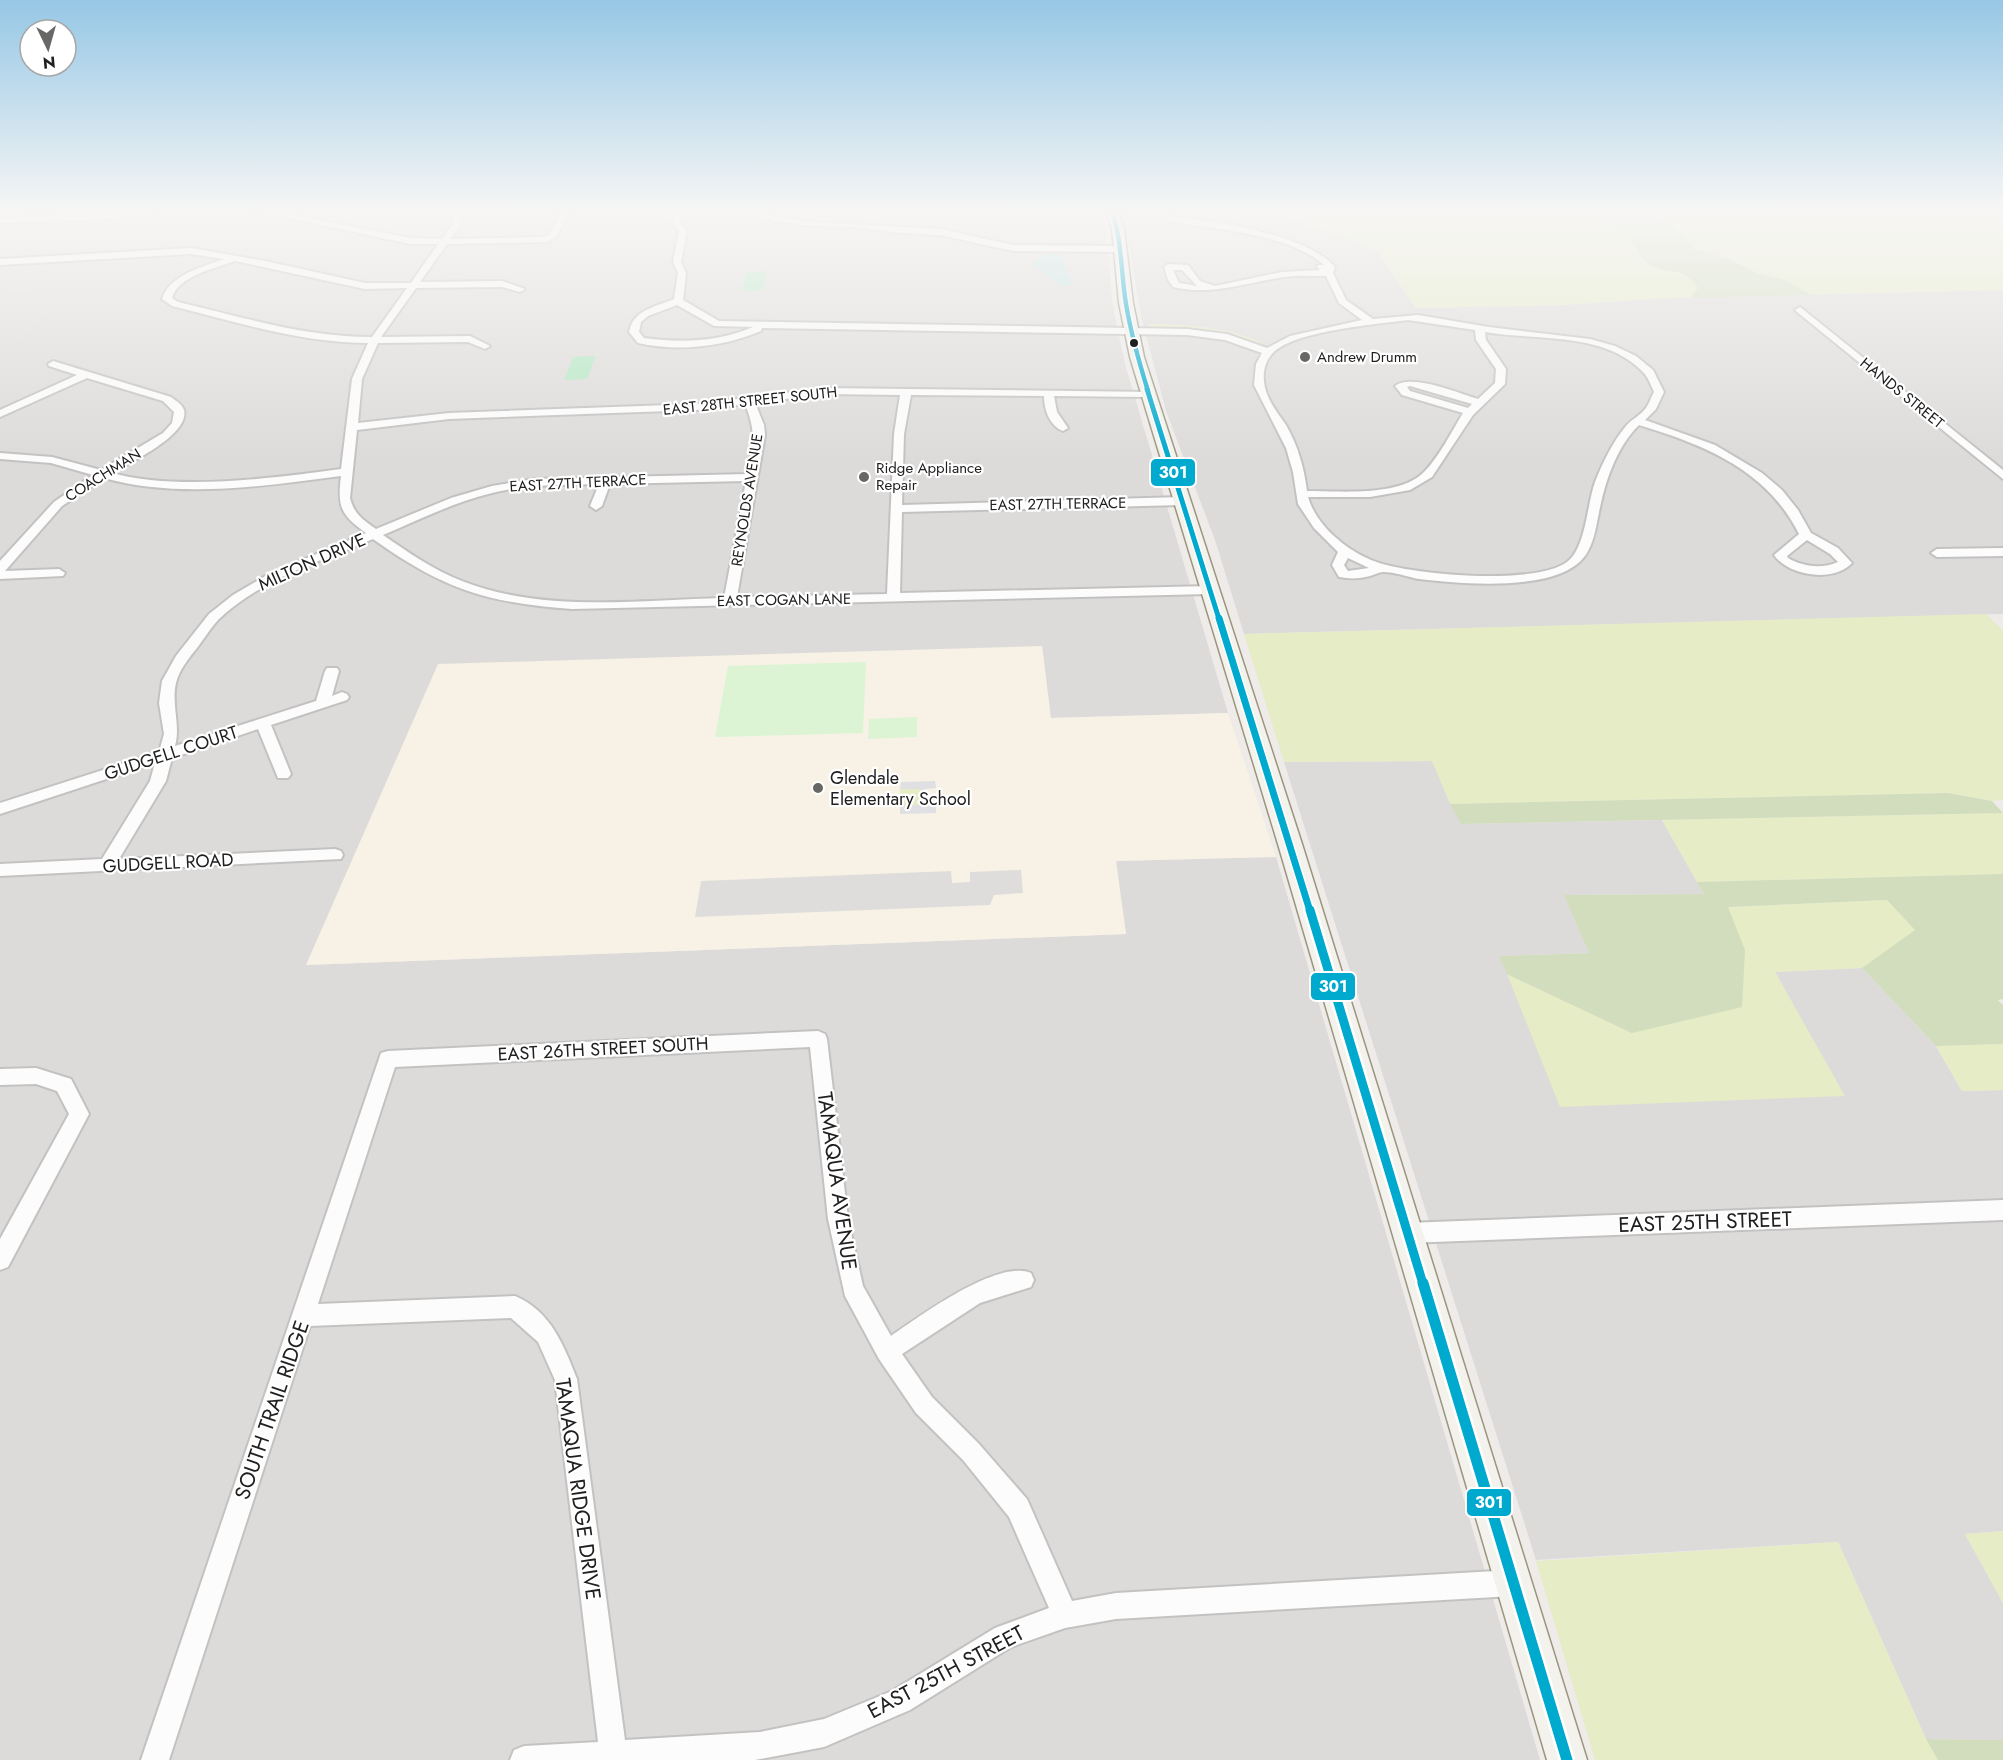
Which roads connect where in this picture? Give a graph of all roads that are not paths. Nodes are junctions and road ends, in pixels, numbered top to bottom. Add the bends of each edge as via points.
1 (169, 293) edge
2 (409, 293) edge
3 (679, 293) edge
4 (1126, 293) edge
5 (1338, 293) edge
6 (678, 301) junction
7 (1342, 301) junction
8 (1800, 310) dead end
9 (706, 318) junction
10 (1372, 323) junction
11 (1357, 325) junction
12 (764, 326) junction
13 (1131, 326) junction
14 (1480, 328) junction
15 (375, 339) junction
16 (1279, 344) junction
17 (485, 346) dead end
18 (1268, 352) junction
19 (53, 364) dead end
20 (86, 374) junction
21 (906, 391) junction
22 (1050, 393) junction
23 (1149, 394) junction
24 (749, 401) junction
25 (1480, 403) junction
26 (1470, 412) junction
27 (0, 414) edge
28 (1634, 424) junction
29 (351, 427) junction
30 (1064, 428) dead end
31 (0, 456) edge
32 (346, 472) junction
33 (102, 474) junction
34 (2003, 476) edge
35 (754, 477) junction
36 (606, 480) junction
37 (1302, 494) junction
38 (1182, 501) junction
39 (596, 506) dead end
40 (897, 509) junction
41 (375, 534) junction
42 (1806, 534) junction
43 (1345, 551) junction
44 (2003, 552) edge
45 (1937, 553) dead end
46 (1379, 568) junction
47 (0, 569) edge
48 (59, 573) dead end
49 (0, 575) edge
50 (1210, 590) junction
51 (893, 598) junction
52 (730, 602) junction
53 (332, 671) dead end
54 (342, 697) dead end
55 (322, 704) junction
56 (263, 723) junction
57 (166, 754) junction
58 (283, 774) dead end
59 (0, 809) edge
60 (335, 855) dead end
61 (106, 866) junction
62 (0, 870) edge
63 (818, 1040) joint
64 (388, 1059) joint
65 (0, 1077) edge
66 (2003, 1210) edge
67 (1407, 1233) junction
68 (0, 1260) edge
69 (1023, 1280) dead end
70 (304, 1315) junction
71 (887, 1351) junction
72 (1513, 1583) junction
73 (1065, 1615) junction
74 (613, 1755) junction
75 (154, 1760) edge
76 (524, 1760) edge
77 (1567, 1760) edge

1 - 15 street via 167,299 175,304 308,336
2 - 15 street, EAST COGAN LANE
3 - 6 street
4 - 13 main road
5 - 7 street
6 - 9 street
6 - 12 street via 636,321 634,332 641,341 669,345 728,340
7 - 10 street
7 - 11 street via 1341,312
8 - 34 street, HANDS STREET
9 - 12 street via 717,324
9 - 13 street
10 - 11 street
10 - 14 street via 1408,317
11 - 16 street
12 - 13 street
13 - 16 street via 1203,324
13 - 18 street via 1227,337
13 - 23 main road
14 - 25 street via 1481,340 1501,369 1500,384
14 - 28 street via 1579,339 1610,347 1631,358 1656,380 1659,392 1651,409
15 - 17 street via 470,339
15 - 29 street, EAST COGAN LANE via 357,379
16 - 18 street
18 - 37 street via 1261,367 1262,399 1285,433
19 - 20 street
20 - 27 street
20 - 33 street, COACHMAN via 167,399 179,410 177,424 167,435
21 - 22 street, EAST 28TH STREET SOUTH
21 - 24 street, EAST 28TH STREET SOUTH via 825,391
21 - 40 street via 899,434
22 - 23 street, EAST 28TH STREET SOUTH
22 - 30 street via 1050,411
23 - 38 main road
24 - 29 street, EAST 28TH STREET SOUTH via 656,410 449,416
24 - 35 street, REYNOLDS AVENUE via 760,435
25 - 26 street
25 - 26 street via 1410,383 1400,386 1406,393
26 - 37 street via 1428,475 1406,488 1370,494
28 - 42 street via 1691,440 1742,462 1775,490 1802,523
28 - 46 street via 1611,455 1592,507 1580,557 1569,567 1549,575 1522,578 1442,578
29 - 32 street, EAST COGAN LANE
31 - 33 street via 52,459
32 - 33 street via 200,486 145,483
32 - 41 street, EAST COGAN LANE via 347,509
33 - 47 street, COACHMAN via 58,504
35 - 36 street, EAST 27TH TERRACE
35 - 52 street, REYNOLDS AVENUE
36 - 39 street
36 - 41 street, EAST 27TH TERRACE via 534,482 492,489 455,500
37 - 43 street via 1304,505 1327,536
38 - 40 street, EAST 27TH TERRACE
38 - 50 main road
40 - 51 street
41 - 52 street, EAST COGAN LANE via 438,576 502,597 572,605
41 - 57 street, MILTON DRIVE via 271,578 214,617 169,681 166,704 171,734
42 - 42 street via 1780,555 1782,561 1794,567 1818,569 1840,568 1846,563
43 - 46 street
43 - 46 street via 1338,565 1343,574 1360,575
44 - 45 street
48 - 49 street
50 - 51 street, EAST COGAN LANE
50 - 67 main road
51 - 52 street, EAST COGAN LANE
53 - 55 street
54 - 55 street, GUDGELL COURT
55 - 56 street, GUDGELL COURT
56 - 57 street, GUDGELL COURT
56 - 58 street
57 - 59 street, GUDGELL COURT
57 - 61 street, MILTON DRIVE via 158,781
60 - 61 street, GUDGELL ROAD
61 - 62 street, GUDGELL ROAD
63 - 64 street, EAST 26TH STREET SOUTH
63 - 71 street, TAMAQUA AVENUE via 838,1219 853,1289
64 - 70 street, SOUTH TRAIL RIDGE
65 - 68 street via 36,1076 64,1085 79,1114
66 - 67 street, EAST 25TH STREET
67 - 72 main road
69 - 71 street via 973,1295
70 - 74 street, TAMAQUA RIDGE DRIVE via 515,1307 546,1334 566,1379
70 - 75 street, SOUTH TRAIL RIDGE
71 - 73 street, TAMAQUA AVENUE via 924,1405 971,1452 1018,1508
72 - 73 street, EAST 25TH STREET via 1116,1606
72 - 77 main road
73 - 74 street, EAST 25TH STREET via 1004,1637 901,1701 824,1732 760,1746
74 - 76 street, EAST 25TH STREET

